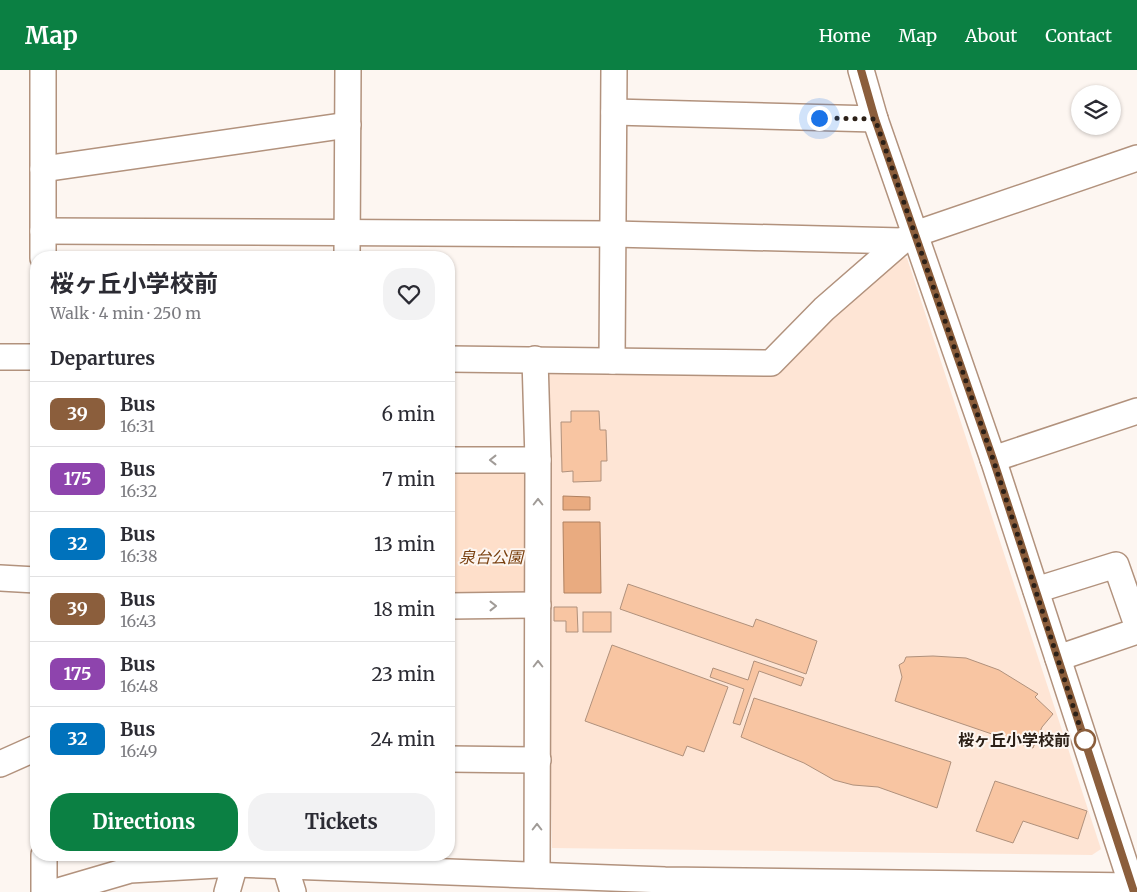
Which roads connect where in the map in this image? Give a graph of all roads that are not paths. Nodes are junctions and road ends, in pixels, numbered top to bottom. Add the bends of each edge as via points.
1 (43, 70) edge
2 (348, 70) edge
3 (614, 70) edge
4 (861, 70) edge
5 (614, 112) junction
6 (875, 119) junction
7 (348, 125) junction
8 (1137, 158) edge
9 (43, 169) junction
10 (43, 231) junction
11 (347, 233) junction
12 (613, 234) junction
13 (909, 237) junction
14 (43, 251) edge
15 (347, 251) edge
16 (0, 356) edge
17 (30, 357) edge
18 (455, 359) edge
19 (535, 359) junction
20 (612, 361) junction
21 (1137, 411) edge
22 (993, 459) junction
23 (455, 460) edge
24 (538, 460) junction
25 (0, 578) edge
26 (30, 580) edge
27 (1036, 590) junction
28 (538, 605) junction
29 (455, 606) edge
30 (1137, 625) edge
31 (1137, 631) edge
32 (1058, 658) junction
33 (30, 751) edge
34 (455, 759) edge
35 (538, 760) junction
36 (0, 764) edge
37 (44, 861) edge
38 (342, 861) edge
39 (235, 864) junction
40 (285, 866) junction
41 (537, 875) junction
42 (667, 886) edge
43 (935, 888) edge
44 (1132, 889) edge
45 (44, 892) edge
46 (56, 892) edge
47 (227, 892) edge
48 (294, 892) edge

1 - 9 street
2 - 7 street
3 - 5 street
4 - 6 street
5 - 6 street
5 - 12 street
6 - 13 street
7 - 9 street
7 - 11 street
8 - 13 street
9 - 10 street
10 - 11 street
10 - 14 street
11 - 12 street
11 - 15 street
12 - 13 street
12 - 20 street
13 - 20 street via 824,309 771,363
13 - 22 street
16 - 17 street
18 - 19 street
19 - 20 street
19 - 24 street
21 - 22 street
22 - 27 street
24 -> 23 street
28 -> 24 street
25 - 26 street
27 - 30 street via 1116,565
27 - 32 street
29 -> 28 street
35 -> 28 street
31 - 32 street
32 - 44 street
33 - 36 street
34 - 35 street
41 -> 35 street
37 - 45 street
38 - 40 street
38 - 41 street
39 - 40 street
39 - 46 street via 130,870
39 - 47 street
40 - 48 street
41 - 42 street
42 - 43 street
43 - 44 street

